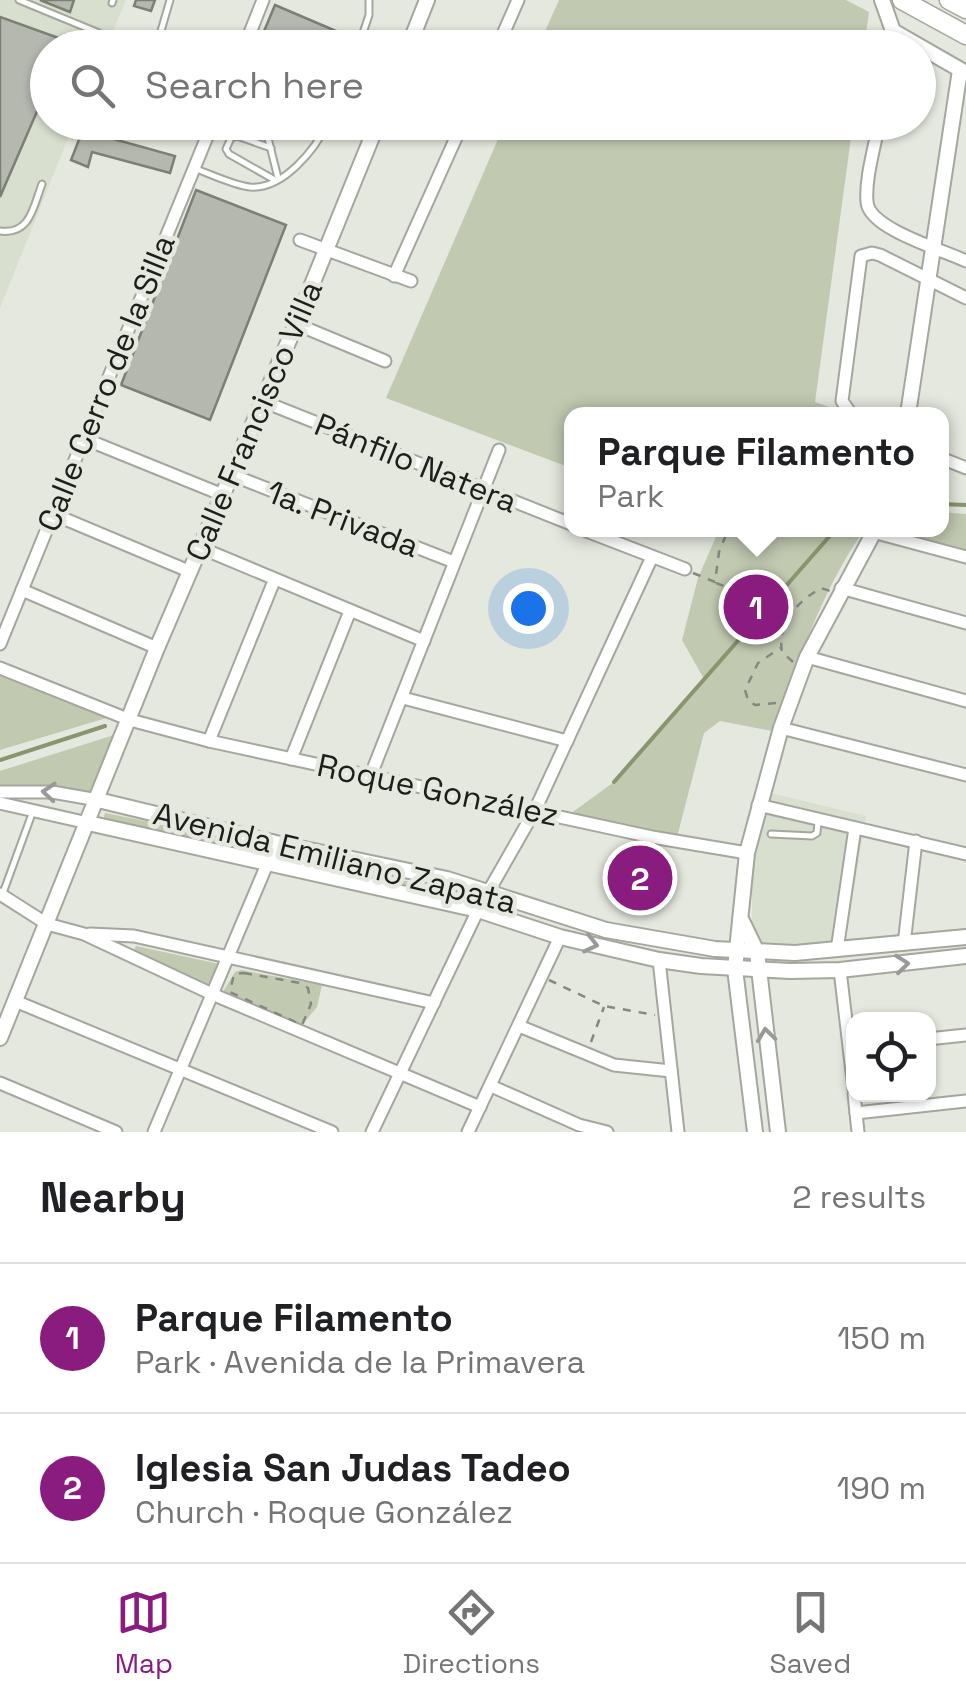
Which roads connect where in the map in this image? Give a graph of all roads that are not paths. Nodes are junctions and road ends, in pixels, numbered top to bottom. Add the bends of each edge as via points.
1 (18, 0) edge
2 (170, 0) edge
3 (264, 0) edge
4 (369, 0) edge
5 (427, 0) edge
6 (518, 0) edge
7 (882, 0) edge
8 (902, 0) edge
9 (949, 0) edge
10 (966, 9) edge
11 (91, 30) edge
12 (161, 30) edge
13 (252, 30) edge
14 (364, 30) edge
15 (415, 30) edge
16 (504, 30) edge
17 (893, 30) edge
18 (966, 35) edge
19 (936, 56) edge
20 (963, 71) edge
21 (206, 140) edge
22 (230, 140) edge
23 (249, 140) edge
24 (270, 140) edge
25 (318, 140) edge
26 (371, 140) edge
27 (455, 140) edge
28 (876, 140) edge
29 (272, 148) junction
30 (194, 168) junction
31 (276, 179) junction
32 (42, 184) dead end
33 (0, 231) edge
34 (300, 240) dead end
35 (931, 248) junction
36 (326, 251) junction
37 (966, 262) edge
38 (928, 274) junction
39 (394, 276) junction
40 (411, 281) dead end
41 (966, 298) edge
42 (296, 324) junction
43 (385, 361) dead end
44 (262, 401) junction
45 (847, 407) edge
46 (909, 407) edge
47 (84, 439) junction
48 (499, 450) dead end
49 (232, 475) junction
50 (484, 489) junction
51 (223, 495) junction
52 (53, 514) junction
53 (564, 521) edge
54 (602, 537) edge
55 (871, 537) edge
56 (895, 537) edge
57 (201, 548) junction
58 (652, 557) junction
59 (966, 557) edge
60 (454, 562) junction
61 (685, 569) road end
62 (190, 572) junction
63 (274, 581) junction
64 (22, 590) junction
65 (839, 592) junction
66 (350, 611) junction
67 (966, 623) edge
68 (424, 640) junction
69 (0, 644) edge
70 (158, 648) junction
71 (805, 662) junction
72 (0, 668) edge
73 (403, 698) junction
74 (966, 701) edge
75 (130, 720) junction
76 (781, 728) junction
77 (567, 740) junction
78 (209, 741) junction
79 (291, 759) junction
80 (966, 775) edge
81 (370, 777) junction
82 (0, 792) edge
83 (98, 800) junction
84 (0, 802) edge
85 (758, 805) junction
86 (535, 810) junction
87 (33, 811) junction
88 (819, 819) junction
89 (88, 824) junction
90 (855, 828) junction
91 (772, 834) dead end
92 (916, 841) junction
93 (276, 843) junction
94 (748, 853) junction
95 (966, 854) edge
96 (266, 865) junction
97 (488, 891) junction
98 (1, 895) edge
99 (478, 910) junction
100 (742, 921) junction
101 (47, 924) junction
102 (84, 934) junction
103 (560, 937) junction
104 (966, 937) edge
105 (904, 944) junction
106 (735, 950) junction
107 (837, 950) junction
108 (756, 952) junction
109 (966, 956) edge
110 (227, 959) junction
111 (659, 960) junction
112 (735, 969) junction
113 (840, 970) junction
114 (759, 971) junction
115 (212, 994) junction
116 (15, 1001) junction
117 (434, 1003) junction
118 (846, 1013) edge
119 (519, 1026) junction
120 (966, 1035) edge
121 (0, 1038) edge
122 (936, 1038) edge
123 (181, 1068) junction
124 (671, 1071) junction
125 (401, 1072) junction
126 (0, 1083) edge
127 (491, 1086) junction
128 (966, 1101) edge
129 (855, 1102) edge
130 (480, 1107) junction
131 (856, 1113) junction
132 (116, 1132) edge
133 (154, 1132) edge
134 (332, 1132) edge
135 (372, 1132) edge
136 (468, 1132) edge
137 (607, 1132) edge
138 (678, 1132) edge
139 (755, 1132) edge
140 (778, 1132) edge
141 (858, 1132) edge

1 - 11 lane
2 - 12 lane
3 - 13 street
4 - 14 lane
5 - 15 street
6 - 16 street
7 - 17 street
8 - 18 main road
9 - 10 main road
19 - 20 street
20 - 35 street
21 - 30 street, Calle Cerro de la Silla
22 - 31 lane via 229,154
23 - 29 lane
24 - 29 lane
25 - 31 lane
26 - 36 street, Calle Francisco Villa
27 - 39 street
28 - 35 street via 867,198 871,215
29 - 31 lane
30 - 31 lane via 246,186
30 - 47 street, Calle Cerro de la Silla
32 - 33 lane via 25,226
34 - 36 street
35 - 37 street
35 - 38 street
36 - 39 street
36 - 42 street, Calle Francisco Villa
38 - 41 street
38 - 45 street via 880,255 861,256
38 - 46 street
39 - 40 street
42 - 43 street
42 - 44 street, Calle Francisco Villa
44 - 49 street, Calle Francisco Villa
44 - 50 street, Pánfilo Natera
47 - 51 street
47 - 52 street, Calle Cerro de la Silla
48 - 50 street
49 - 51 street, Calle Francisco Villa
49 - 60 street, 1a. Privada
50 - 53 street, Pánfilo Natera
50 - 60 street
51 - 57 street, Calle Francisco Villa
52 - 62 street
52 - 64 street, Calle Cerro de la Silla
54 - 58 street
55 - 65 street
56 - 59 street
57 - 62 street, Calle Francisco Villa
57 - 63 street
58 - 61 street
58 - 77 street
60 - 68 street
62 - 70 street, Calle Francisco Villa
63 - 66 street
63 - 78 street
64 - 69 street, Calle Cerro de la Silla
64 - 70 street
65 - 67 street
65 - 71 street
66 - 68 street
66 - 79 street
68 - 73 street
70 - 75 street, Calle Francisco Villa
71 - 74 street
71 - 76 street
72 - 75 street, Roque González
73 - 77 street
73 - 81 street
75 - 78 street, Roque González
75 - 83 street, Calle Francisco Villa
76 - 80 street
76 - 85 street
77 - 86 street
78 - 79 street, Roque González
79 - 81 street, Roque González
81 - 86 street, Roque González
83 -> 82 street, Avenida Emiliano Zapata
83 - 89 street, Calle Francisco Villa
83 - 93 street, Avenida Emiliano Zapata
84 - 87 street, Avenida Emiliano Zapata
85 - 88 street
85 - 94 street
86 - 94 street, Roque González
86 - 97 street
87 - 89 street, Avenida Emiliano Zapata
87 - 98 lane
88 - 90 street
88 - 91 lane via 815,836
89 - 96 street, Avenida Emiliano Zapata
89 - 101 street, Calle Francisco Villa
90 - 92 street
90 - 107 street
92 - 95 street
92 - 105 street
93 - 96 street
93 - 97 street, Avenida Emiliano Zapata
94 - 100 street
96 - 99 street, Avenida Emiliano Zapata
96 - 110 street
97 - 99 street
97 - 106 street, Avenida Emiliano Zapata via 624,934
98 - 101 street
99 - 103 street, Avenida Emiliano Zapata
99 - 117 street
100 - 106 street
100 - 108 street
101 - 102 street
101 - 116 street, Calle Francisco Villa
102 - 110 street via 134,936
102 - 115 street
103 -> 111 street, Avenida Emiliano Zapata
103 - 119 street
104 - 105 street, Avenida Emiliano Zapata
105 - 107 street, Avenida Emiliano Zapata
106 - 108 street, Avenida Emiliano Zapata
106 - 112 street
107 - 108 street, Avenida Emiliano Zapata
108 - 114 street
113 -> 109 street, Avenida Emiliano Zapata
110 - 115 street
110 - 117 street
111 - 112 street, Avenida Emiliano Zapata
111 - 124 street
112 - 114 street, Avenida Emiliano Zapata
112 - 139 street
113 - 114 street, Avenida Emiliano Zapata
113 - 118 street
140 -> 114 street
115 - 123 street
115 - 125 street
116 - 121 street, Calle Francisco Villa
116 - 123 street
117 - 125 street
119 - 124 street via 628,1068
119 - 127 street
120 - 122 street
123 - 133 street
123 - 134 street
124 - 138 street
125 - 130 street
125 - 135 street
126 - 132 street
127 - 130 street
127 - 137 street
128 - 131 street
129 - 131 street
130 - 136 street
131 - 141 street

